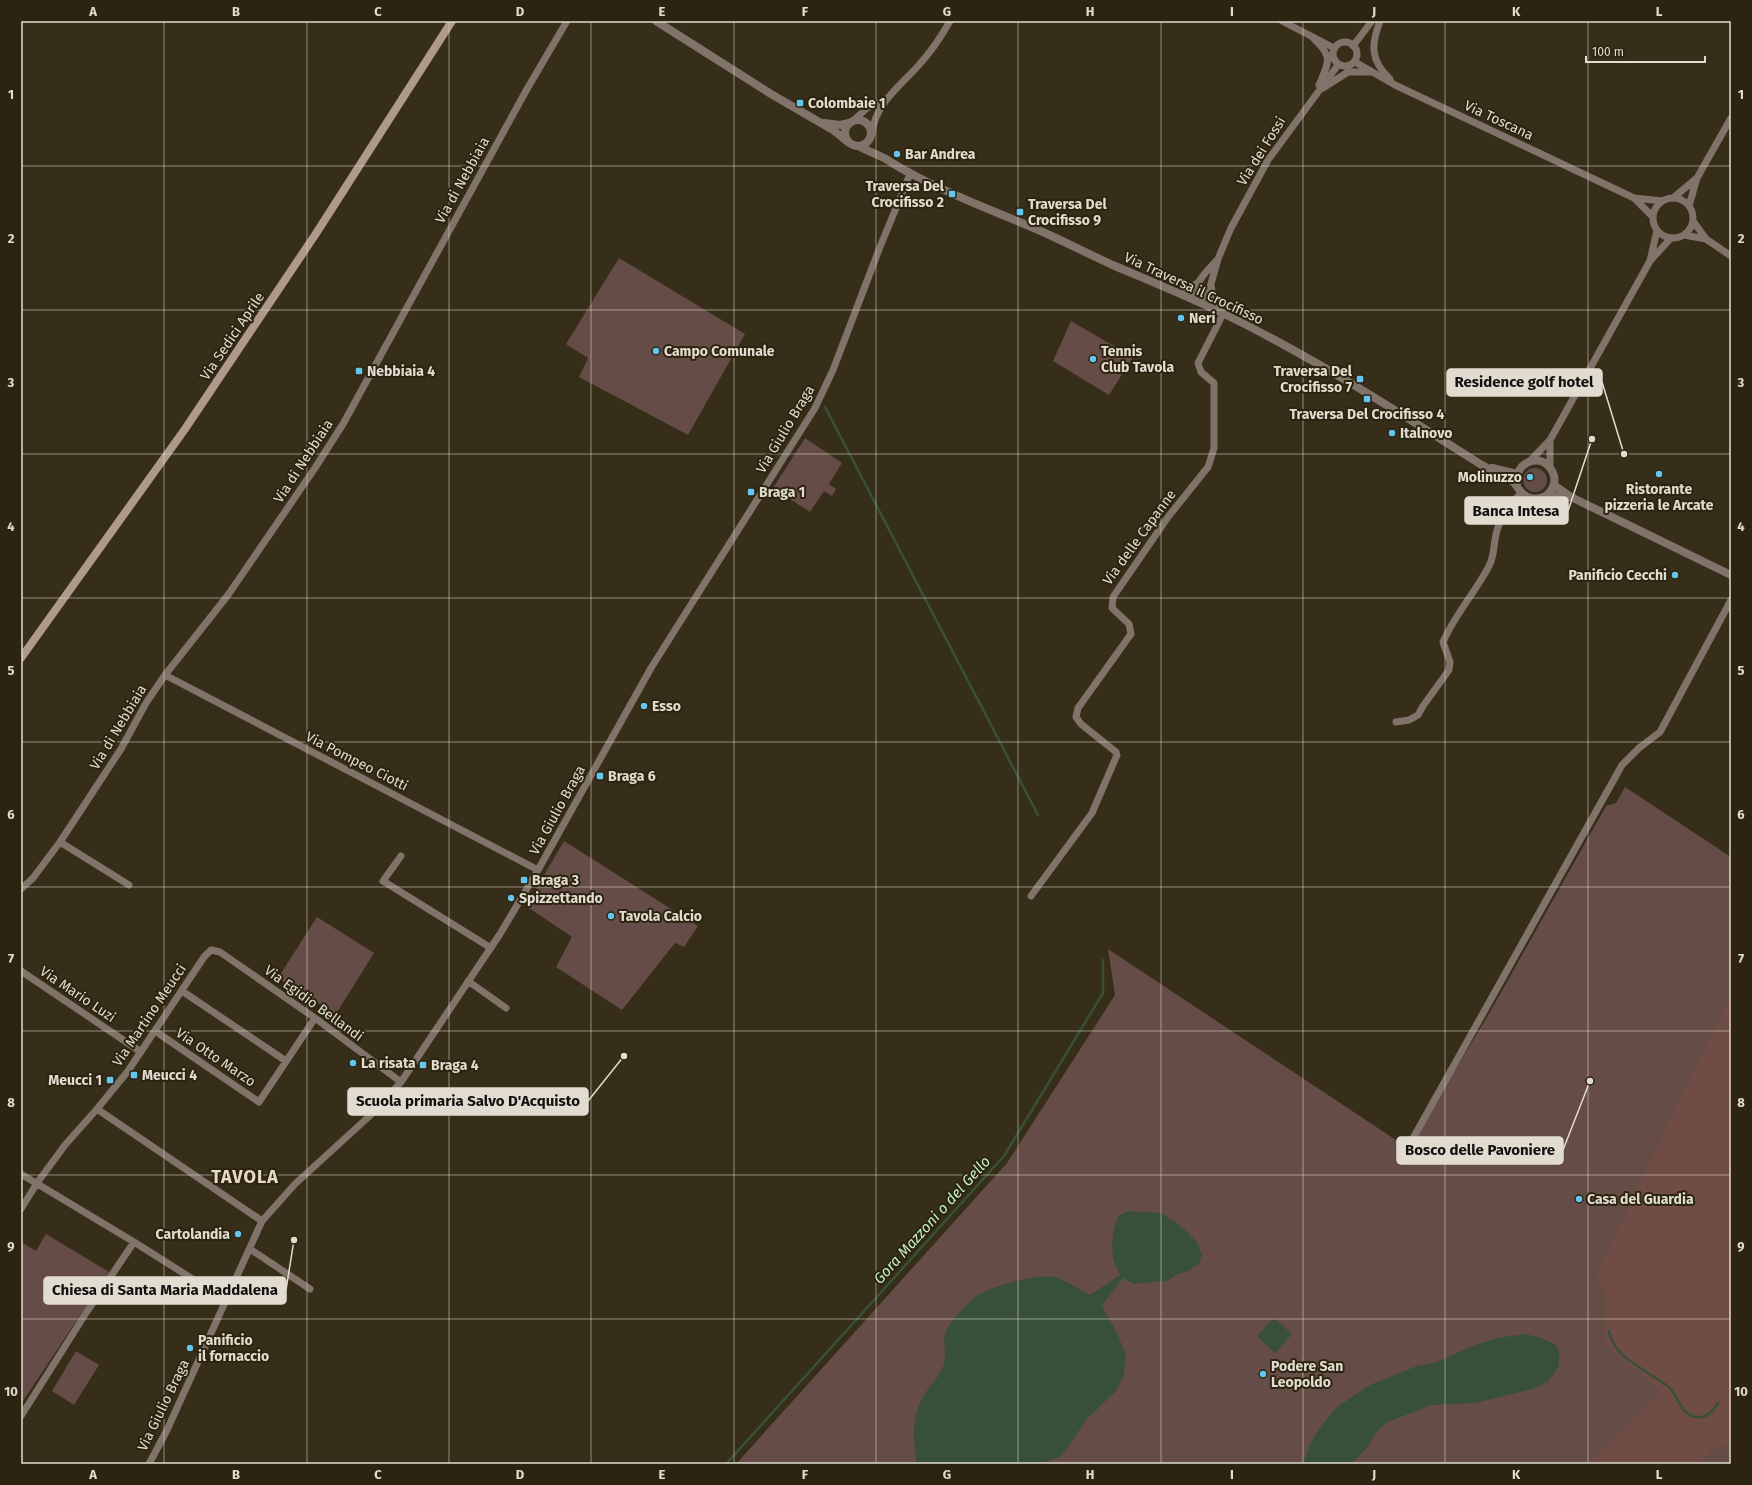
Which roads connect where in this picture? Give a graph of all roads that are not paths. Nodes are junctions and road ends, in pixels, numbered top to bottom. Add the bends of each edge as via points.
1 (452, 21) edge
2 (567, 21) edge
3 (656, 21) edge
4 (950, 21) edge
5 (1282, 21) edge
6 (1372, 21) edge
7 (1380, 21) edge
8 (1312, 37) junction
9 (1353, 46) junction
10 (1334, 48) junction
11 (1355, 62) junction
12 (1338, 65) junction
13 (1372, 72) junction
14 (1395, 85) junction
15 (1316, 92) junction
16 (888, 97) junction
17 (1731, 118) edge
18 (818, 122) junction
19 (851, 122) junction
20 (871, 137) junction
21 (849, 143) junction
22 (860, 147) junction
23 (882, 157) junction
24 (910, 174) junction
25 (1697, 178) junction
26 (1634, 198) junction
27 (1672, 198) junction
28 (1662, 201) junction
29 (1689, 206) junction
30 (1653, 217) junction
31 (1693, 221) junction
32 (1657, 230) junction
33 (1684, 235) junction
34 (1671, 238) junction
35 (1706, 239) junction
36 (1731, 256) edge
37 (1218, 259) junction
38 (1650, 261) junction
39 (1199, 281) junction
40 (1211, 284) junction
41 (1180, 294) junction
42 (1194, 301) junction
43 (1221, 313) junction
44 (1550, 440) junction
45 (1530, 461) junction
46 (1484, 466) junction
47 (1550, 467) junction
48 (1517, 474) junction
49 (1554, 485) junction
50 (1519, 489) junction
51 (1547, 495) junction
52 (1571, 497) junction
53 (1731, 575) edge
54 (1731, 600) edge
55 (21, 658) edge
56 (165, 675) junction
57 (1396, 722) dead end
58 (60, 842) junction
59 (401, 856) dead end
60 (538, 870) junction
61 (129, 885) dead end
62 (21, 889) edge
63 (1031, 896) dead end
64 (491, 948) junction
65 (211, 950) joint
66 (21, 971) edge
67 (468, 981) junction
68 (182, 991) junction
69 (506, 1008) dead end
70 (315, 1018) junction
71 (155, 1031) junction
72 (141, 1052) junction
73 (286, 1062) junction
74 (401, 1082) junction
75 (97, 1109) junction
76 (1407, 1149) dead end
77 (21, 1174) edge
78 (37, 1183) junction
79 (21, 1208) edge
80 (262, 1221) junction
81 (134, 1242) junction
82 (250, 1249) junction
83 (310, 1289) dead end
84 (226, 1300) junction
85 (21, 1416) edge
86 (149, 1464) edge

1 - 55 main road, Via Sedici Aprile via 318,232 185,429
2 - 56 street, Via di Nebbiaia via 315,468 236,583
3 - 18 street
4 - 16 street via 919,66
5 - 8 street
6 - 9 street
7 - 14 street via 1373,44 1375,58 1381,70
8 - 10 street
8 - 15 street via 1321,45 1329,63
9 - 10 street via 1343,42
9 - 11 street via 1357,52
10 - 12 street via 1332,55
11 - 12 street via 1345,67
11 - 13 street, Via Toscana
12 - 15 street, Via dei Fossi
13 - 14 street, Via Toscana
13 - 15 street via 1348,72
14 - 26 street, Via Toscana
15 - 37 street, Via dei Fossi via 1268,160 1231,228
16 - 19 street via 866,108
16 - 20 street via 876,114
17 - 25 street
18 - 19 street via 840,125
18 - 21 street
19 - 20 street via 866,122
19 - 21 street via 844,132
20 - 22 street via 868,143
20 - 23 street, Via Traversa il Crocifisso via 874,148
21 - 22 street
22 - 23 street, Via Traversa il Crocifisso
23 - 24 street, Via Traversa il Crocifisso
24 - 41 street, Via Traversa il Crocifisso
24 - 60 street, Via Giulio Braga via 833,370 815,408 651,668
25 - 27 street
25 - 29 street
26 - 28 street, Via Toscana
26 - 30 street, Via Toscana
27 - 28 street
27 - 29 street via 1679,199
28 - 30 street via 1654,211
29 - 31 street
30 - 32 street
31 - 33 street
31 - 35 street
32 - 34 street
32 - 38 street
33 - 34 street
33 - 35 street
34 - 38 street
35 - 36 street
37 - 39 street, Via dei Fossi
37 - 40 street, Via dei Fossi
38 - 44 street
39 - 41 street, Via dei Fossi
39 - 42 street, Via dei Fossi via 1194,292
40 - 42 street, Via dei Fossi via 1206,295
40 - 43 street, Via dei Fossi via 1213,297
41 - 42 street, Via Traversa il Crocifisso
42 - 43 street, Via Traversa il Crocifisso
43 - 46 street, Via Traversa il Crocifisso via 1284,345 1353,385
43 - 63 street, Via delle Capanne via 1198,363 1201,372 1214,384 1214,448 1208,467 1168,517 1112,597 1112,608 1129,624 1131,634 1078,708 1076,717 1081,724 1117,755 1092,813
44 - 45 street
44 - 47 street
45 - 47 street via 1542,461
45 - 48 street via 1524,464
46 - 48 street, Via Traversa il Crocifisso
46 - 50 street, Via Traversa il Crocifisso via 1511,481
47 - 49 street via 1555,478
48 - 50 street
49 - 51 street
49 - 52 street, Via Traversa il Crocifisso
50 - 51 street, Via Traversa il Crocifisso via 1532,499
50 - 57 street via 1507,507 1498,528 1494,554 1488,568 1457,614 1443,642 1450,662 1449,670 1418,715 1409,720
51 - 52 street, Via Traversa il Crocifisso
52 - 53 street, Via Traversa il Crocifisso
54 - 76 street via 1660,732 1622,765
56 - 58 street, Via di Nebbiaia via 146,703 121,749
56 - 60 street, Via Pompeo Ciotti
58 - 61 street
58 - 62 street, Via di Nebbiaia via 33,878
59 - 64 street via 383,881
60 - 64 street, Via Giulio Braga
64 - 67 street, Via Giulio Braga
65 - 68 street, Via Martino Meucci
65 - 70 street, Via Egidio Bellandi via 220,952
66 - 72 street, Via Mario Luzi
67 - 69 street
67 - 74 street, Via Giulio Braga
68 - 71 street, Via Martino Meucci
68 - 73 street
70 - 73 street, Via Otto Marzo
70 - 74 street, Via Egidio Bellandi
71 - 72 street, Via Martino Meucci
71 - 73 street, Via Otto Marzo via 259,1102
72 - 75 street, Via Martino Meucci
74 - 80 street, Via Giulio Braga via 375,1111 295,1184
75 - 78 street, Via Martino Meucci via 65,1145
75 - 80 street
77 - 78 street
78 - 79 street, Via Martino Meucci
78 - 81 street
80 - 82 street, Via Giulio Braga
81 - 84 street
81 - 85 street
82 - 83 street
82 - 84 street, Via Giulio Braga
84 - 86 street, Via Giulio Braga

